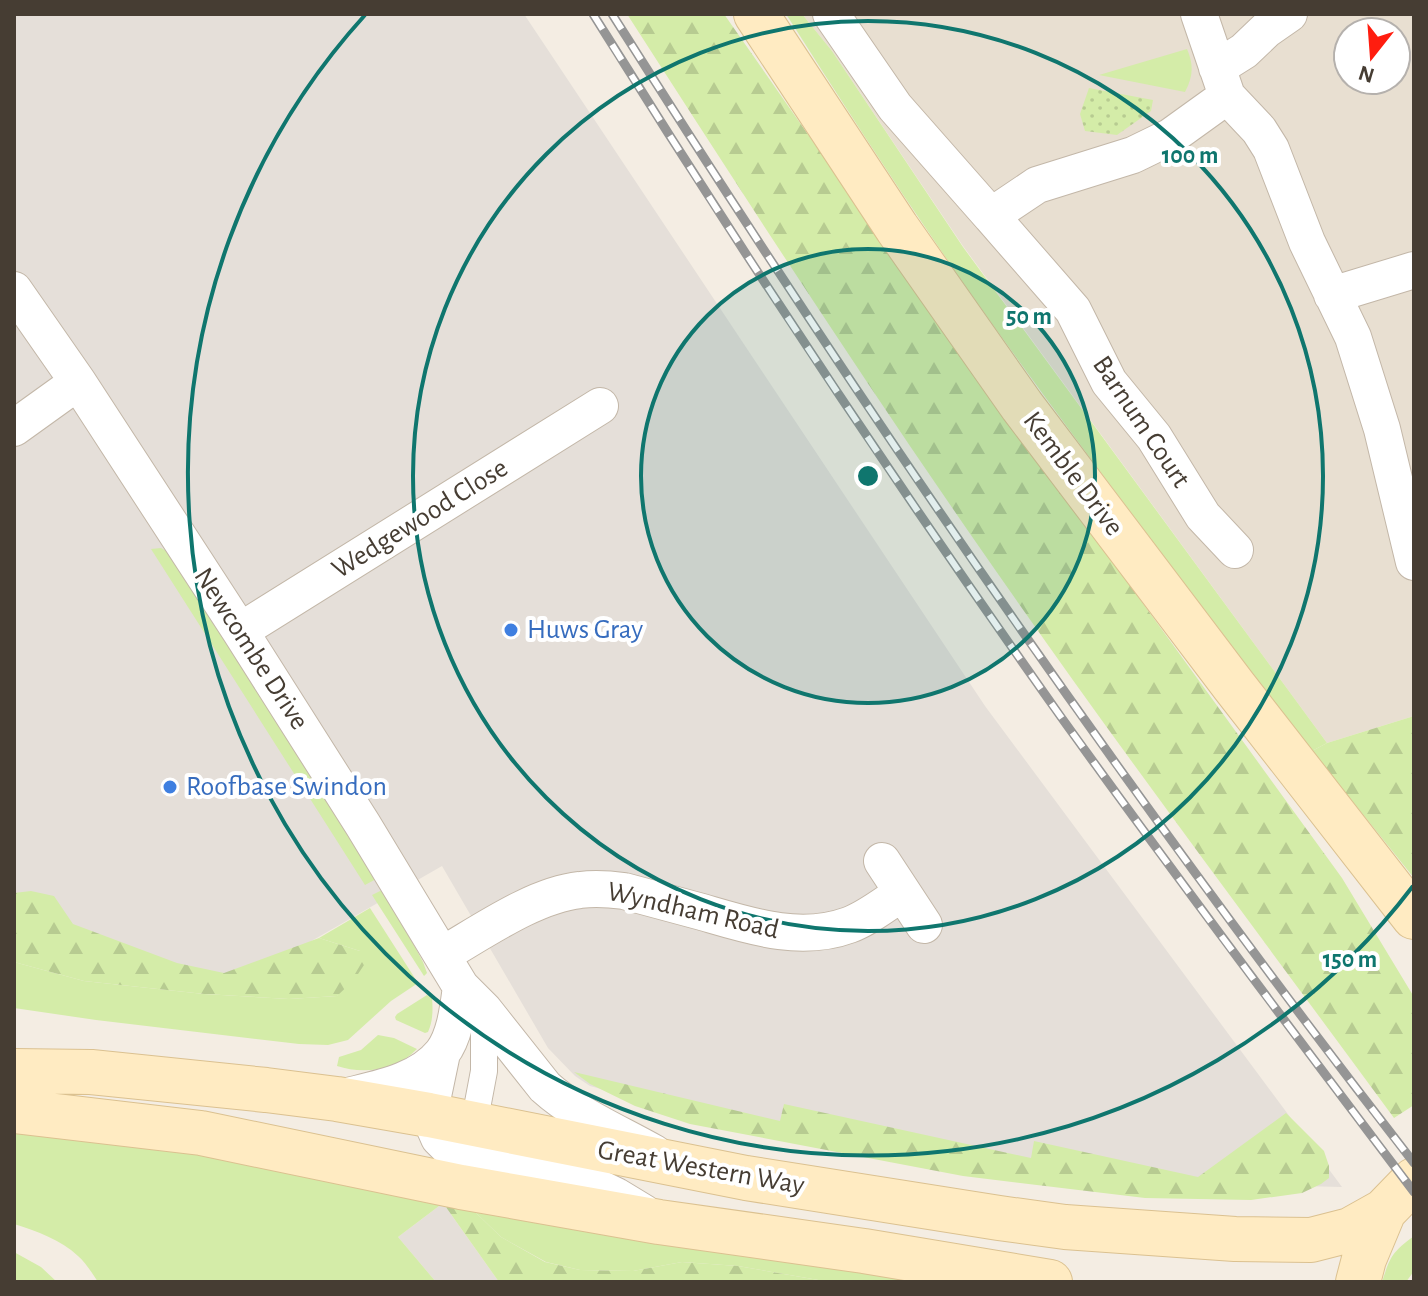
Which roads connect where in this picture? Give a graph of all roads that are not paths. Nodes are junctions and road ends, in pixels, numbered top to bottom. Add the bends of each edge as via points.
1 (756, 14) edge
2 (831, 14) edge
3 (1199, 14) edge
4 (1289, 14) edge
5 (1222, 82) junction
6 (991, 216) junction
7 (1414, 270) edge
8 (14, 290) edge
9 (1332, 295) junction
10 (78, 382) junction
11 (600, 406) dead end
12 (14, 428) edge
13 (1235, 550) dead end
14 (1413, 553) edge
15 (240, 631) junction
16 (882, 861) dead end
17 (902, 893) junction
18 (1414, 917) edge
19 (924, 925) dead end
20 (442, 955) junction
21 (473, 999) junction
22 (442, 1053) junction
23 (14, 1071) edge
24 (337, 1099) junction
25 (14, 1111) edge
26 (429, 1115) junction
27 (474, 1124) junction
28 (673, 1164) junction
29 (1414, 1180) edge
30 (1384, 1211) junction
31 (659, 1222) junction
32 (1050, 1282) edge
33 (1358, 1282) edge

1 - 18 main road, Kemble Drive via 1022,406
2 - 6 street, Barnum Court via 895,107
3 - 5 street
4 - 5 street via 1244,51
5 - 6 street via 1170,137 1133,155 1037,185
5 - 9 street via 1271,149
6 - 13 street, Barnum Court via 1073,310 1109,382 1154,437 1203,516
7 - 9 street
8 - 10 street, Newcombe Drive
9 - 14 street via 1363,368
10 - 12 street
10 - 15 street, Newcombe Drive
11 - 15 street, Wedgewood Close
15 - 20 street, Newcombe Drive
16 - 17 street
17 - 19 street
17 - 20 street, Wyndham Road via 849,925 797,933 763,930 624,891 577,890 528,906
20 - 21 street, Newcombe Drive
21 - 22 street
21 - 27 street via 484,1071
21 - 28 street, Newcombe Drive via 545,1087
22 - 24 street via 404,1080
22 - 26 street
23 - 24 main road, Great Western Way via 91,1072
24 - 26 main road, Great Western Way
25 - 31 main road, Great Western Way via 201,1133
26 - 27 main road, Great Western Way
26 - 31 street via 439,1138 468,1158 591,1184
27 - 28 main road, Great Western Way
28 - 30 main road, Great Western Way via 999,1218 1209,1238 1311,1240 1350,1230
29 - 30 main road
30 - 33 main road
31 - 32 main road, Great Western Way

